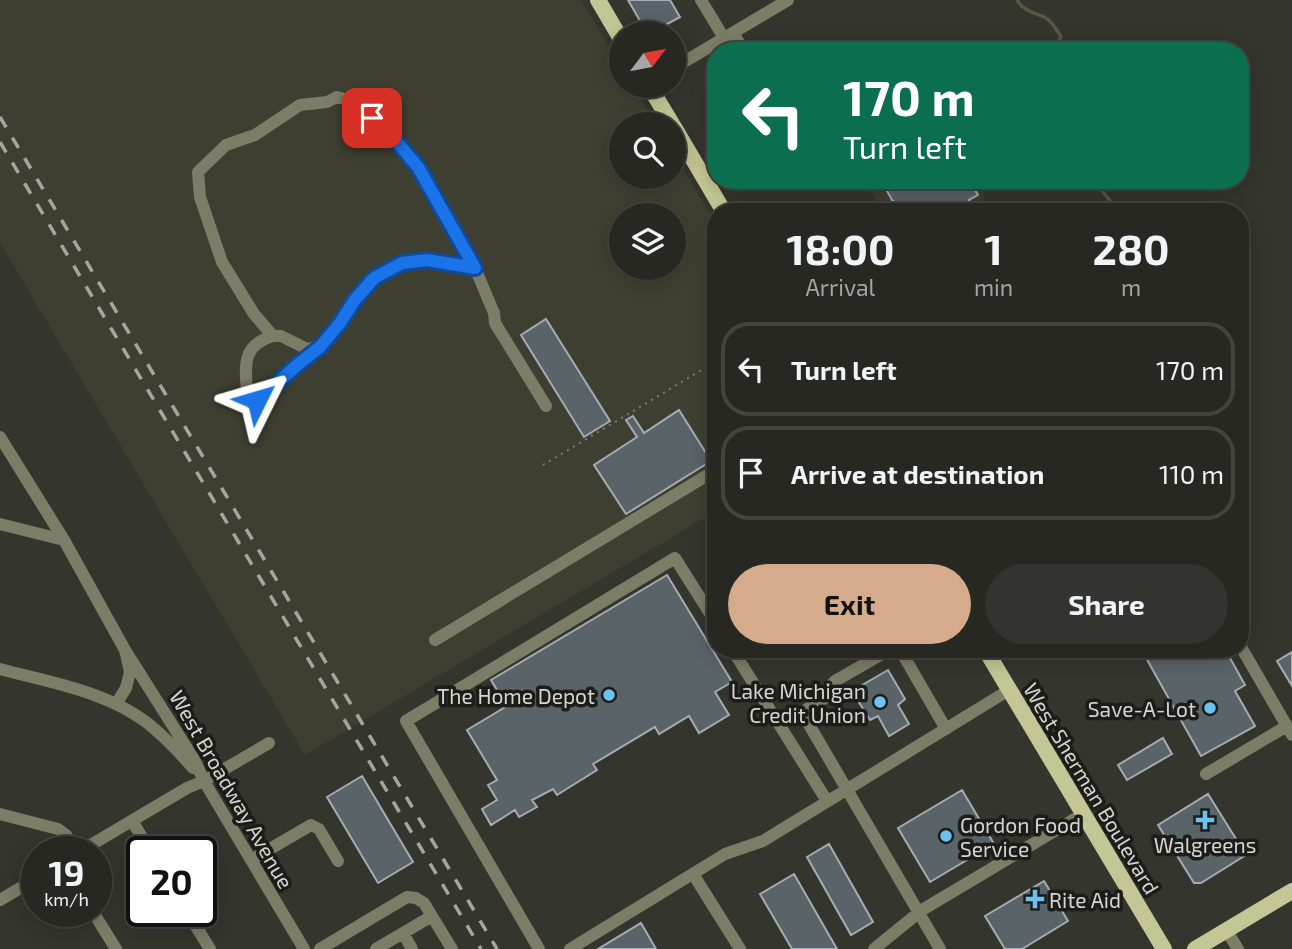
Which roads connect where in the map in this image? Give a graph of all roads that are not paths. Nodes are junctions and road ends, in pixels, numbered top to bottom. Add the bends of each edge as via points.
1 (598, 0) edge
2 (701, 0) edge
3 (780, 2) edge
4 (610, 21) edge
5 (729, 36) junction
6 (718, 42) edge
7 (735, 42) edge
8 (707, 49) edge
9 (686, 61) edge
10 (686, 148) edge
11 (707, 183) edge
12 (475, 268) junction
13 (273, 336) junction
14 (320, 347) junction
15 (546, 406) dead end
16 (0, 437) edge
17 (707, 475) edge
18 (0, 524) edge
19 (64, 540) junction
20 (707, 608) edge
21 (435, 640) dead end
22 (125, 650) junction
23 (738, 658) edge
24 (875, 658) edge
25 (905, 658) edge
26 (990, 658) edge
27 (1247, 658) edge
28 (0, 669) edge
29 (1009, 690) junction
30 (116, 704) junction
31 (946, 729) junction
32 (1290, 730) edge
33 (269, 743) dead end
34 (1206, 774) dead end
35 (204, 781) junction
36 (846, 790) junction
37 (827, 802) junction
38 (0, 814) edge
39 (1083, 814) junction
40 (132, 821) junction
41 (67, 836) edge
42 (105, 836) edge
43 (141, 836) edge
44 (251, 860) junction
45 (338, 861) dead end
46 (693, 874) junction
47 (21, 888) edge
48 (1292, 891) edge
49 (0, 900) edge
50 (918, 912) junction
51 (432, 916) junction
52 (102, 927) edge
53 (196, 927) edge
54 (1226, 930) junction
55 (403, 933) junction
56 (116, 949) edge
57 (210, 949) edge
58 (304, 949) edge
59 (320, 949) edge
60 (376, 949) edge
61 (412, 949) edge
62 (452, 949) edge
63 (540, 949) edge
64 (570, 949) edge
65 (740, 949) edge
66 (874, 949) edge
67 (940, 949) edge
68 (1164, 949) edge
69 (1195, 949) edge
70 (1238, 949) edge

1 - 4 main road
2 - 5 street
3 - 5 street
5 - 6 street
5 - 7 street
8 - 9 street
10 - 11 main road
12 - 13 street via 418,167 391,135 353,102 337,97 300,105 255,135 226,145 198,172 200,197 222,262
12 - 14 street via 427,260 402,263 374,278
12 - 15 street via 495,323
13 - 14 street via 307,349
13 - 14 street via 250,349 245,365 247,392 257,400
16 - 19 street, West Broadway Avenue
17 - 21 street
18 - 19 street
19 - 22 street, West Broadway Avenue
20 - 63 street via 676,558 405,721
22 - 30 street, West Broadway Avenue via 130,672
22 - 35 street, West Broadway Avenue
23 - 37 street
24 - 36 street via 835,681 825,698 804,716
25 - 31 street
26 - 29 main road, West Sherman Boulevard
27 - 32 street
28 - 30 street
29 - 31 street
29 - 39 main road, West Sherman Boulevard
30 - 35 street via 170,743
31 - 36 street
32 - 34 street
33 - 35 street
35 - 40 street
35 - 44 street, West Broadway Avenue
36 - 37 street
36 - 50 street
37 - 46 street via 762,841 725,854
38 - 41 street via 58,829
39 - 50 street
39 - 68 main road, West Sherman Boulevard
40 - 42 street
40 - 43 street
44 - 45 street via 311,825 319,829
44 - 58 street, West Broadway Avenue
46 - 64 street
46 - 65 street
47 - 49 street
48 - 54 main road
50 - 66 street
50 - 67 street
51 - 55 street
51 - 59 street via 421,900 407,897
51 - 62 street
52 - 56 street
53 - 57 street
54 - 69 main road
54 - 70 street
55 - 60 street
55 - 61 street

